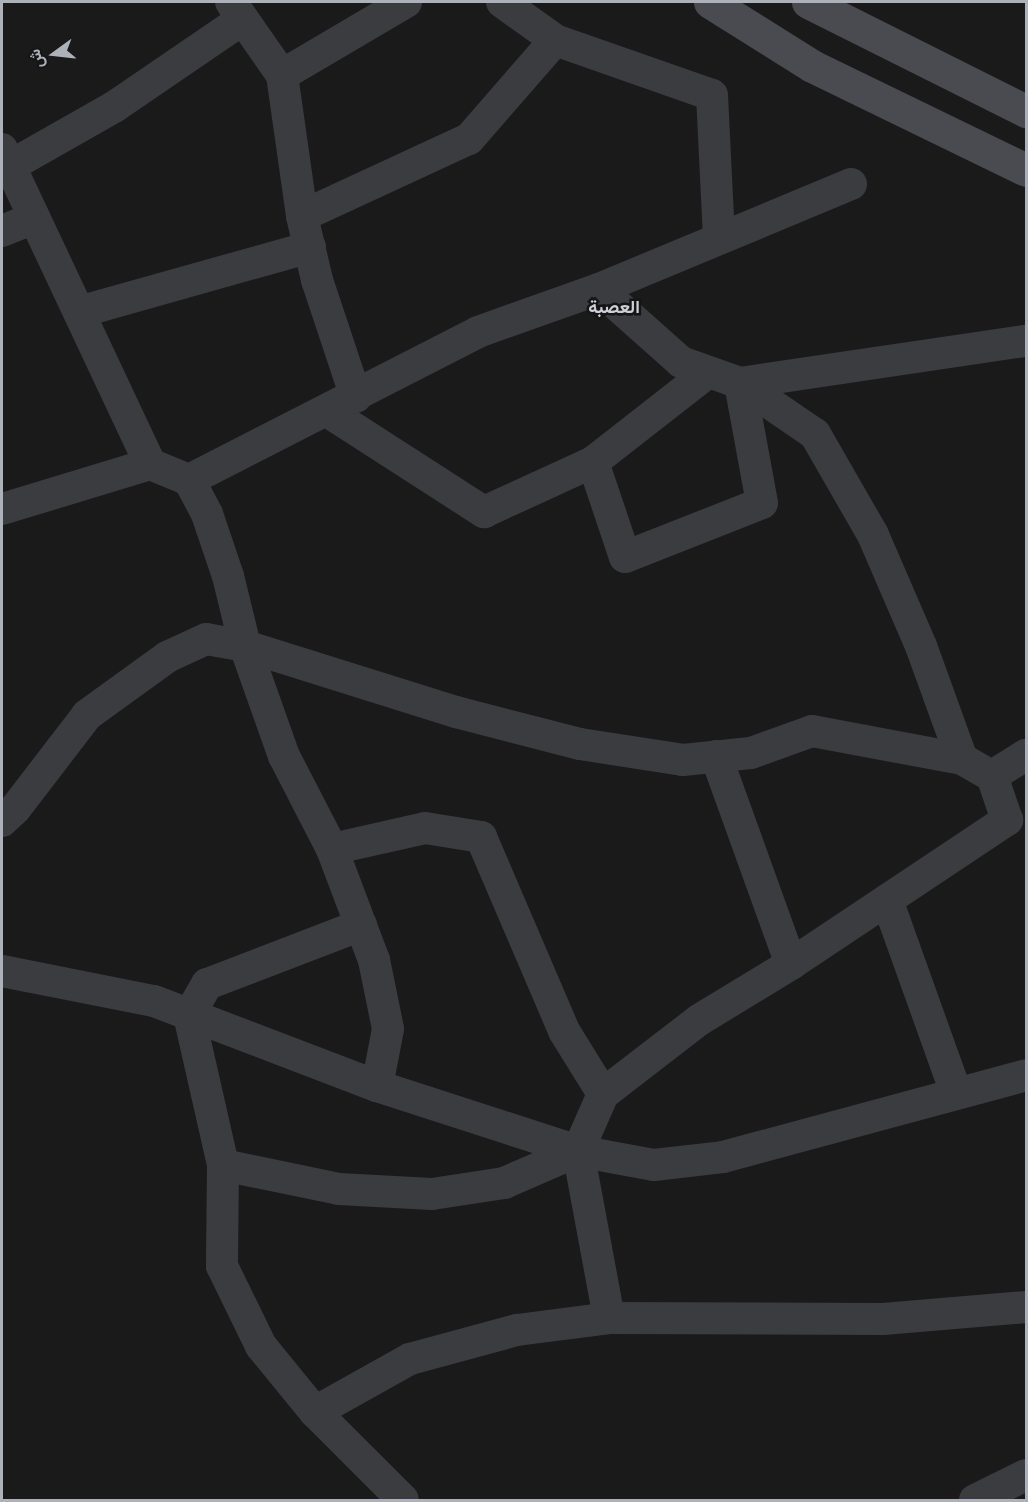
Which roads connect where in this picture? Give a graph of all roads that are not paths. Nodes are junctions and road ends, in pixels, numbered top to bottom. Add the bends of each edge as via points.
1 (406, 2) edge
2 (502, 2) edge
3 (710, 2) edge
4 (807, 2) edge
5 (237, 10) edge
6 (555, 40) junction
7 (282, 75) junction
8 (1026, 111) edge
9 (6, 157) edge
10 (1026, 170) edge
11 (851, 184) dead end
12 (302, 216) junction
13 (34, 218) junction
14 (2, 231) edge
15 (719, 237) junction
16 (310, 247) junction
17 (599, 288) junction
18 (79, 312) junction
19 (1026, 341) edge
20 (708, 372) junction
21 (740, 383) junction
22 (356, 397) junction
23 (327, 411) junction
24 (592, 462) junction
25 (150, 464) junction
26 (189, 480) junction
27 (2, 509) edge
28 (245, 646) junction
29 (1026, 755) edge
30 (716, 756) junction
31 (962, 759) junction
32 (992, 776) junction
33 (2, 821) edge
34 (1017, 828) edge
35 (333, 849) junction
36 (887, 900) junction
37 (361, 925) junction
38 (791, 964) junction
39 (2, 971) edge
40 (189, 1015) junction
41 (1026, 1075) edge
42 (377, 1086) junction
43 (956, 1092) junction
44 (603, 1094) junction
45 (578, 1151) junction
46 (223, 1165) junction
47 (1026, 1307) edge
48 (609, 1318) junction
49 (315, 1412) junction
50 (1026, 1475) edge
51 (402, 1500) edge
52 (975, 1500) edge

1 - 7 street
2 - 6 street
3 - 10 main road via 812,66
4 - 8 main road
5 - 7 street
5 - 9 street via 114,107
6 - 12 street via 469,139
6 - 15 street via 712,95
7 - 12 street
9 - 13 street
11 - 15 street
12 - 16 street
13 - 14 street
13 - 18 street
15 - 17 street
16 - 18 street
16 - 22 street
17 - 20 street via 681,362
17 - 22 street via 478,332
18 - 25 street
19 - 21 street
20 - 21 street
20 - 24 street
21 - 24 street via 762,503 625,557
21 - 31 street via 815,435 873,535 921,646
22 - 23 street
23 - 24 street via 484,512
23 - 26 street
25 - 26 street
25 - 27 street
26 - 28 street via 207,514 228,576
28 - 30 street via 456,712 580,744 683,760
28 - 33 street via 206,639 158,663 87,715
28 - 35 street via 284,756
29 - 32 street
30 - 31 street via 751,753 812,731
30 - 38 street
31 - 32 street
32 - 34 street
34 - 36 street
35 - 37 street
35 - 44 street via 425,828 481,837 564,1030
36 - 38 street
36 - 43 street
37 - 40 street via 207,984
37 - 42 street via 374,960 388,1029
38 - 44 street via 699,1020
39 - 40 street via 154,1001
40 - 42 street
40 - 46 street
41 - 43 street
42 - 45 street
43 - 45 street via 723,1157 654,1165
44 - 45 street
45 - 46 street via 504,1183 432,1194 339,1189
45 - 48 street
46 - 49 street via 222,1266 261,1346
47 - 48 street via 883,1319
48 - 49 street via 517,1330 410,1359
49 - 51 street
50 - 52 street

